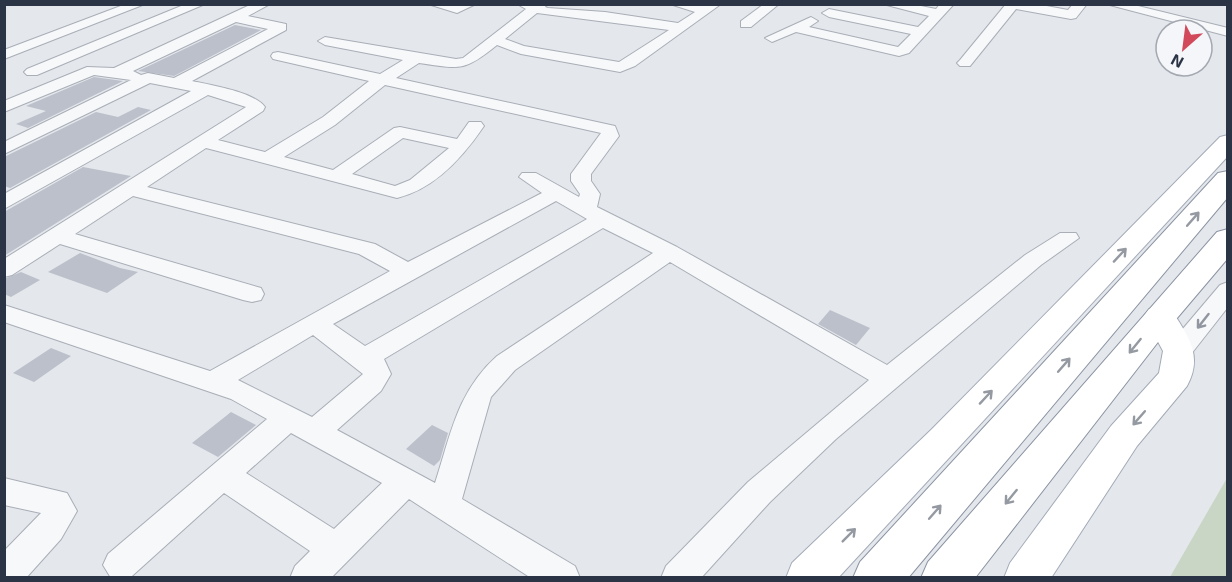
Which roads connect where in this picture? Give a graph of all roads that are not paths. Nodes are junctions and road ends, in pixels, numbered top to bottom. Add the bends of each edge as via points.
1 (139, 4) edge
2 (199, 4) edge
3 (264, 4) edge
4 (434, 4) edge
5 (470, 4) edge
6 (599, 4) edge
7 (676, 4) edge
8 (773, 4) edge
9 (843, 4) edge
10 (889, 4) edge
11 (1081, 4) edge
12 (1112, 4) edge
13 (1172, 4) edge
14 (1012, 5) edge
15 (532, 6) edge
16 (711, 7) edge
17 (943, 9) edge
18 (91, 10) dead end
19 (1205, 12) dead end
20 (829, 13) junction
21 (114, 14) junction
22 (583, 14) junction
23 (235, 18) junction
24 (49, 21) dead end
25 (746, 24) dead end
26 (81, 26) junction
27 (683, 28) junction
28 (795, 28) junction
29 (922, 32) junction
30 (1227, 32) edge
31 (128, 33) junction
32 (4, 37) edge
33 (772, 38) dead end
34 (496, 40) junction
35 (325, 41) dead end
36 (35, 43) junction
37 (4, 55) edge
38 (278, 56) dead end
39 (416, 58) junction
40 (965, 63) dead end
41 (4, 65) edge
42 (32, 72) junction
43 (118, 72) junction
44 (148, 78) junction
45 (70, 79) junction
46 (380, 80) junction
47 (177, 83) junction
48 (206, 89) junction
49 (4, 107) edge
50 (475, 126) dead end
51 (204, 142) junction
52 (1227, 142) edge
53 (462, 145) junction
54 (4, 149) edge
55 (267, 159) junction
56 (338, 175) junction
57 (529, 177) dead end
58 (1227, 179) edge
59 (131, 189) junction
60 (556, 193) junction
61 (4, 203) edge
62 (594, 215) junction
63 (57, 236) junction
64 (1068, 237) dead end
65 (1227, 238) edge
66 (669, 252) junction
67 (6, 269) edge
68 (407, 271) junction
69 (1227, 290) edge
70 (252, 294) dead end
71 (4, 314) edge
72 (1160, 316) junction
73 (314, 323) junction
74 (1179, 351) junction
75 (364, 358) junction
76 (891, 380) junction
77 (213, 382) junction
78 (302, 424) junction
79 (223, 475) junction
80 (406, 481) junction
81 (4, 490) edge
82 (444, 505) junction
83 (335, 549) junction
84 (120, 565) dead end
85 (887, 566) edge
86 (4, 576) edge
87 (307, 578) edge
88 (563, 578) edge
89 (678, 578) edge
90 (808, 578) edge
91 (945, 578) edge
92 (1026, 578) edge

1 - 21 street
2 - 31 street
3 - 23 street
4 - 5 street via 457,9
6 - 22 street
7 - 16 street
8 - 25 street
9 - 20 street
10 - 17 street
11 - 14 street via 1071,15
12 - 30 street
13 - 19 street
14 - 40 street
15 - 22 street
15 - 34 street
16 - 27 street
17 - 29 street
18 - 21 street
20 - 28 street
20 - 29 street
21 - 26 street
22 - 27 street
23 - 43 street
23 - 47 street via 281,27
24 - 26 street
26 - 31 street
26 - 36 street
27 - 34 street via 630,63 614,68 527,52
28 - 29 street via 899,52
28 - 33 street
31 - 42 street
32 - 36 street
34 - 39 street via 462,63
35 - 39 street
36 - 37 street
38 - 46 street
39 - 46 street
41 - 42 street
42 - 45 street
43 - 44 street
43 - 45 street via 96,69
44 - 47 street
44 - 54 street
45 - 49 street
46 - 55 street via 328,121
46 - 62 street via 609,130 610,136 581,174
47 - 48 street
48 - 51 street via 257,107
48 - 61 street
50 - 53 street
51 - 55 street
51 - 59 street
90 -> 52 main road via 945,440
53 - 56 street via 400,132
53 - 56 street via 407,189 388,190
55 - 56 street
57 - 60 street
85 -> 58 highway
59 - 63 street
59 - 68 street via 368,249
60 - 62 street
60 - 68 street
62 - 66 street
62 - 75 street
63 - 67 street
63 - 70 street
64 - 76 street via 956,322
65 - 72 highway
66 - 76 street
66 - 82 street via 506,363 489,379 478,395
68 - 73 street
69 -> 74 street
71 - 77 street
72 - 74 main road
72 -> 91 highway
73 - 75 street
73 - 77 street
74 -> 92 main road via 1175,377 1124,436
75 - 78 street via 375,366 377,374 371,384
76 - 89 street via 826,431 759,492
77 - 78 street
78 - 79 street
78 - 80 street
79 - 83 street
79 - 84 street
80 - 82 street
80 - 83 street
81 - 86 street via 56,503 60,512
82 - 88 street
83 - 87 street

